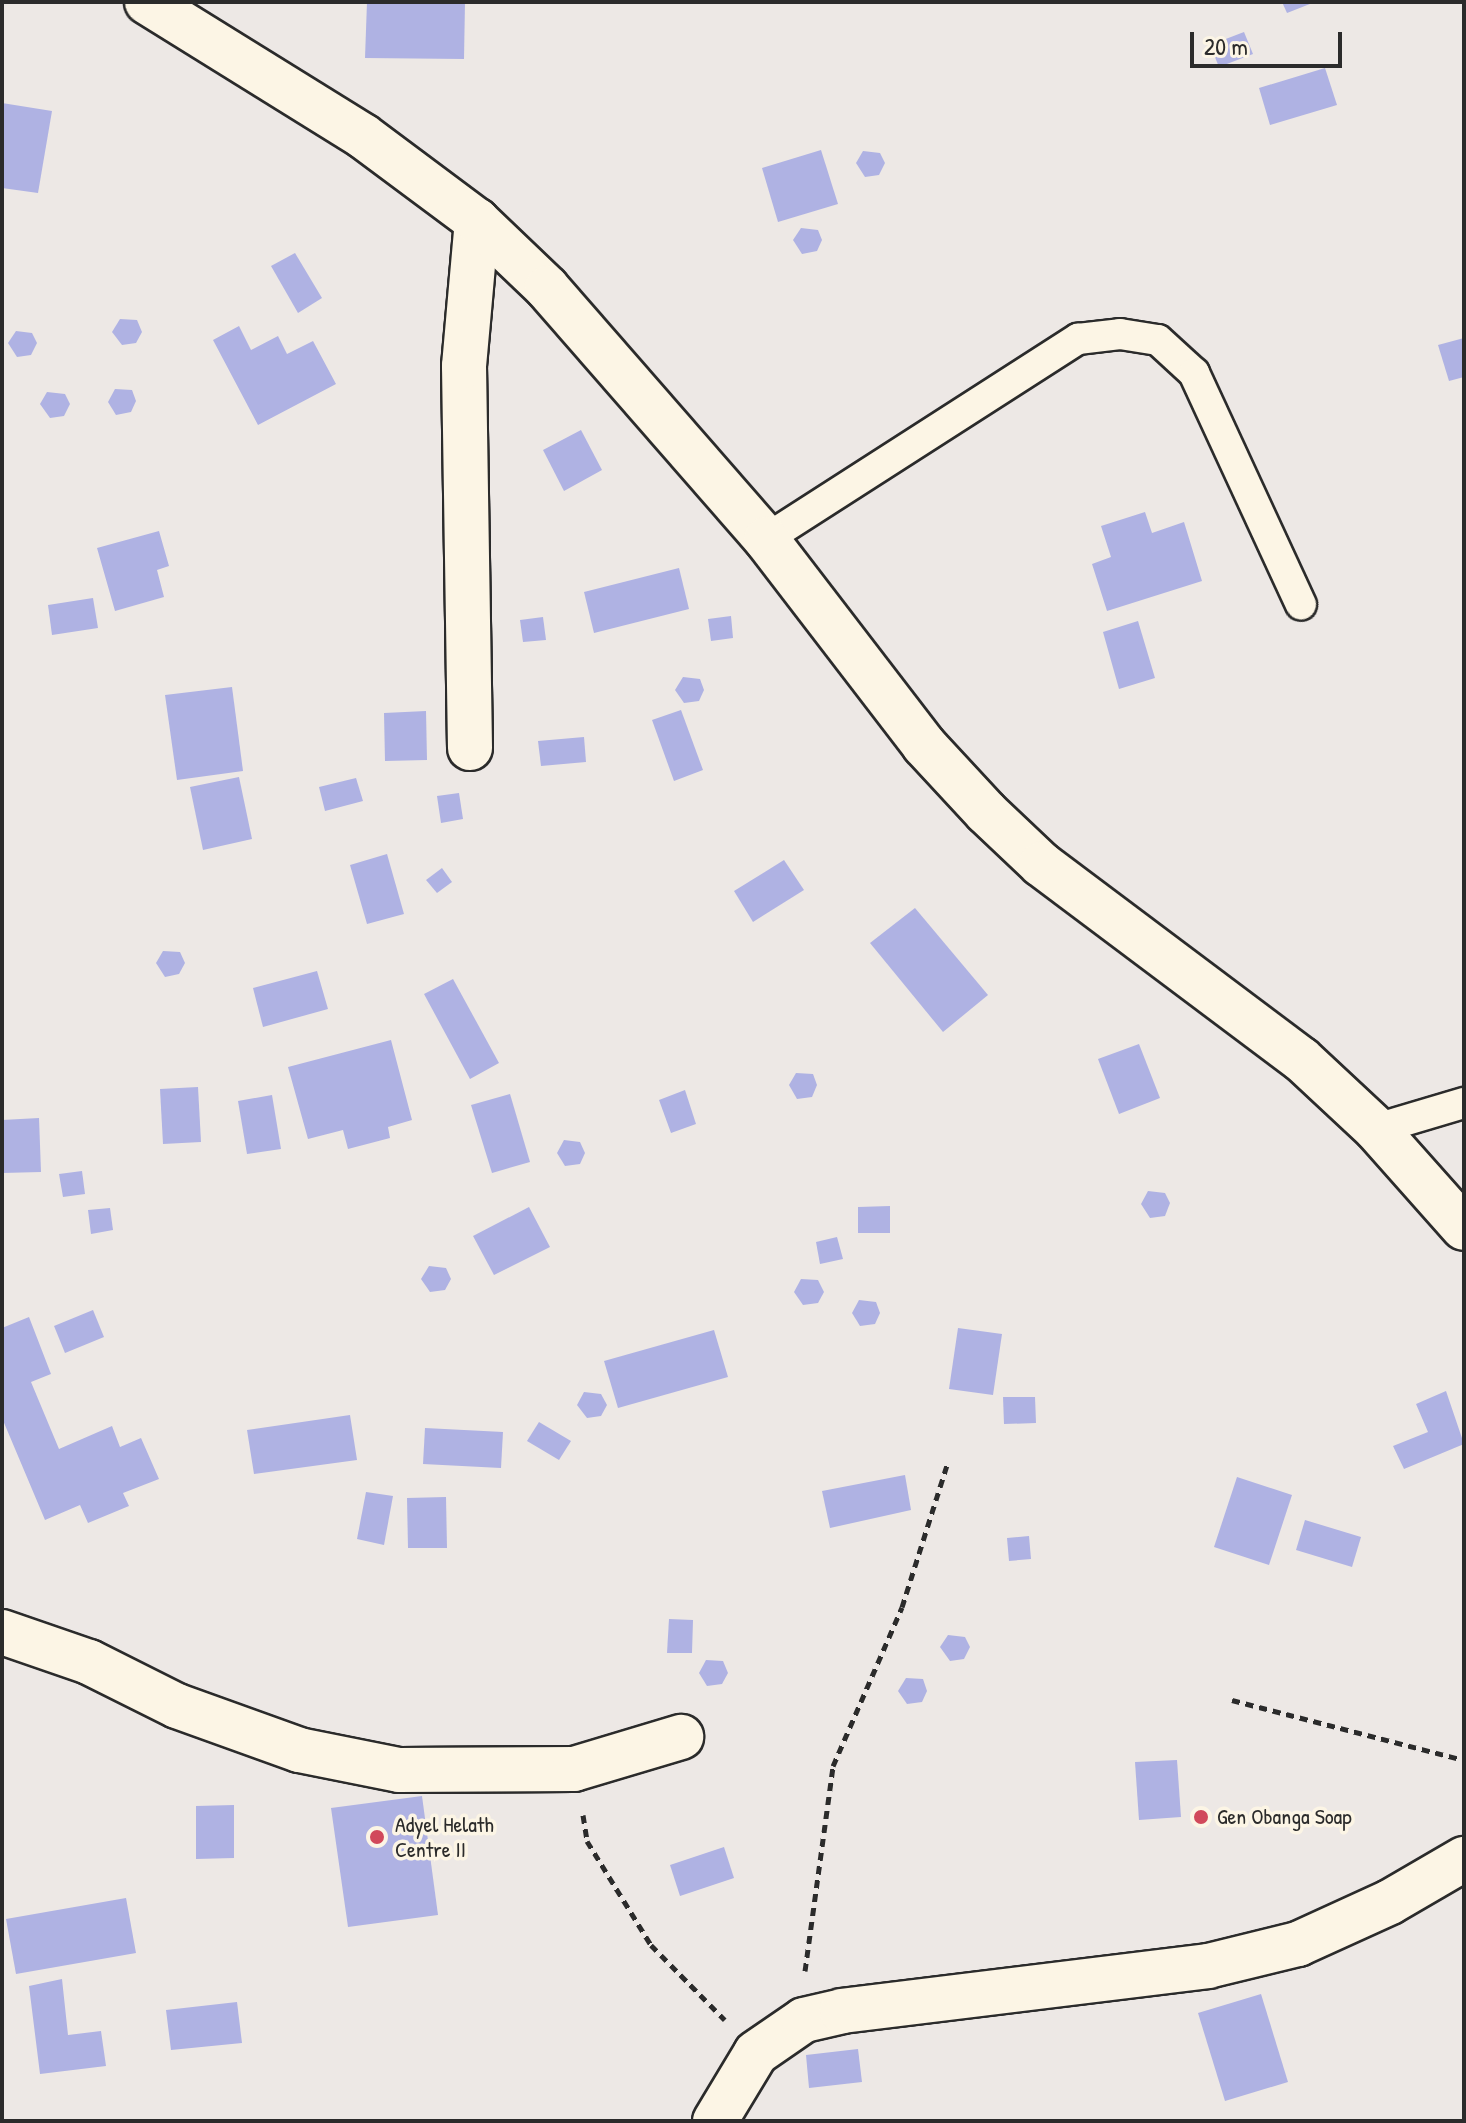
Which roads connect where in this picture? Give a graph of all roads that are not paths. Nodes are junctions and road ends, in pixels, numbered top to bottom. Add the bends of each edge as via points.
1 (147, 2) edge
2 (477, 221) junction
3 (766, 539) junction
4 (1301, 605) dead end
5 (470, 748) dead end
6 (1464, 1103) edge
7 (1376, 1129) junction
8 (1464, 1228) edge
9 (2, 1632) edge
10 (681, 1737) dead end
11 (1464, 1859) edge
12 (715, 2121) edge

1 - 2 street via 363,136
2 - 3 street via 547,288
2 - 5 street via 464,366
3 - 4 lane via 1078,339 1120,334 1158,340 1194,373
3 - 7 street via 924,745 986,812 1041,864 1301,1059
6 - 7 lane
7 - 8 street
9 - 10 street via 89,1662 177,1706 299,1750 399,1770 574,1769
11 - 12 street via 1390,1902 1298,1944 1223,1963 804,2020 756,2053

